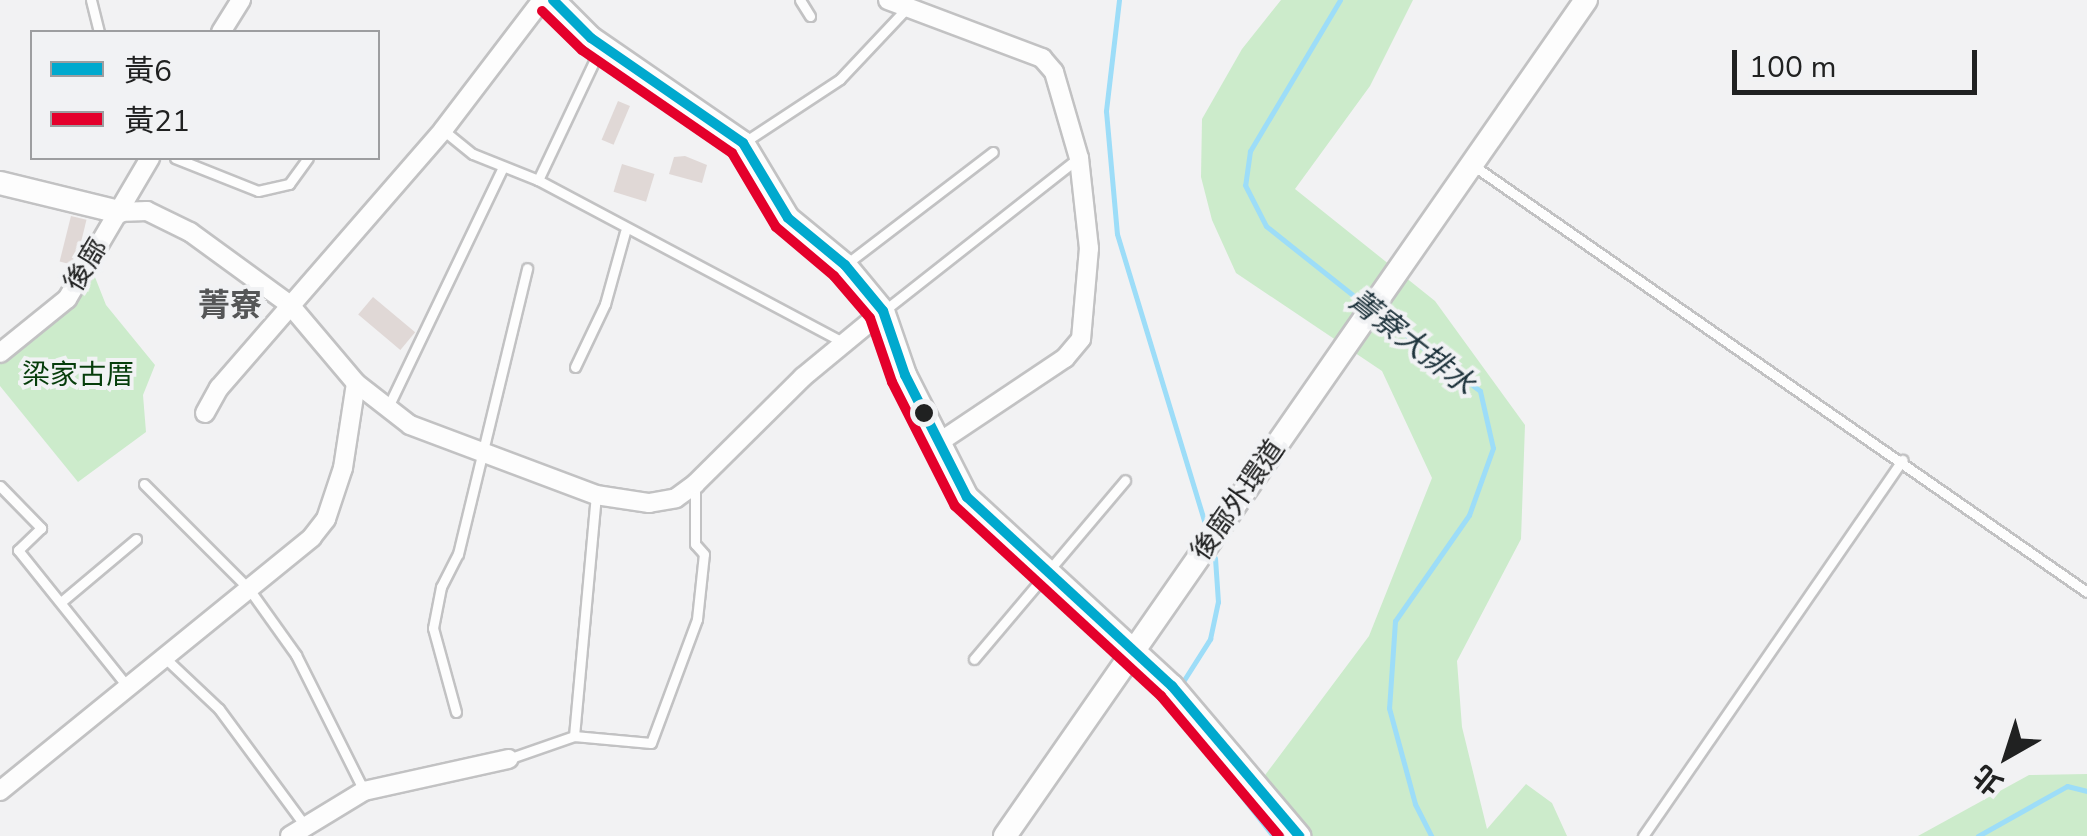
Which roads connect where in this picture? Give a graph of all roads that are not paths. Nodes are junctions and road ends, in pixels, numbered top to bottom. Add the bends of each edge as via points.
1 (91, 0) edge
2 (240, 0) edge
3 (542, 0) edge
4 (554, 0) edge
5 (800, 0) edge
6 (888, 0) edge
7 (1586, 0) edge
8 (905, 10) junction
9 (810, 16) dead end
10 (98, 30) edge
11 (223, 30) edge
12 (602, 46) junction
13 (443, 130) junction
14 (743, 143) junction
15 (993, 152) dead end
16 (1079, 158) junction
17 (149, 160) edge
18 (181, 160) edge
19 (307, 160) edge
20 (1472, 164) junction
21 (503, 167) junction
22 (538, 180) junction
23 (0, 182) edge
24 (118, 212) junction
25 (626, 232) junction
26 (845, 266) junction
27 (527, 268) dead end
28 (290, 304) junction
29 (883, 312) junction
30 (845, 343) junction
31 (0, 353) edge
32 (575, 367) dead end
33 (356, 382) junction
34 (387, 409) junction
35 (205, 413) dead end
36 (938, 443) junction
37 (482, 455) junction
38 (1902, 460) junction
39 (1125, 480) dead end
40 (144, 484) dead end
41 (695, 484) junction
42 (0, 486) edge
43 (596, 496) junction
44 (136, 539) dead end
45 (1052, 571) junction
46 (249, 589) junction
47 (2087, 592) edge
48 (61, 602) junction
49 (1134, 648) junction
50 (165, 658) junction
51 (974, 659) dead end
52 (128, 686) junction
53 (456, 712) dead end
54 (574, 736) junction
55 (508, 759) joint
56 (0, 790) edge
57 (364, 791) junction
58 (298, 831) edge
59 (1004, 836) edge
60 (1299, 836) edge
61 (1643, 836) edge

1 - 10 lane
2 - 11 street
3 - 13 street
4 - 12 street via 565,18
5 - 9 lane
6 - 8 street
7 - 20 street, 後廍外環道
8 - 14 lane via 840,78
8 - 16 street via 1042,58 1054,72
12 - 14 street
12 - 22 lane
13 - 21 lane
13 - 28 street
14 - 26 street via 788,218
15 - 26 lane
16 - 29 lane
16 - 36 street via 1089,248 1081,340 1065,358
17 - 24 street, 後廍
18 - 19 lane via 258,191 289,184
20 - 38 lane
20 - 49 street, 後廍外環道
21 - 22 lane
21 - 34 lane
22 - 25 lane
23 - 24 street
24 - 28 street via 147,212 190,232
24 - 31 street, 後廍 via 66,299
25 - 30 lane
25 - 32 lane via 605,304
26 - 29 street
27 - 37 lane
28 - 33 street
28 - 35 street
29 - 30 street
29 - 36 street
30 - 41 street
33 - 34 street
33 - 46 street via 326,519
34 - 37 street
36 - 45 street via 967,497
37 - 43 street
37 - 53 lane via 433,628
38 - 47 lane
38 - 61 lane
39 - 45 lane
40 - 46 lane
41 - 43 street via 676,498 649,502
41 - 54 lane via 695,544 704,554 697,619 651,743
42 - 48 lane via 41,528 18,550
43 - 54 lane
44 - 48 lane
45 - 49 street
45 - 51 lane
46 - 50 street
46 - 57 lane via 296,655
48 - 52 lane
49 - 59 street, 後廍外環道
49 - 60 street
50 - 52 street
50 - 58 lane via 219,709
52 - 56 street
54 - 55 lane
55 - 57 street
57 - 58 street

